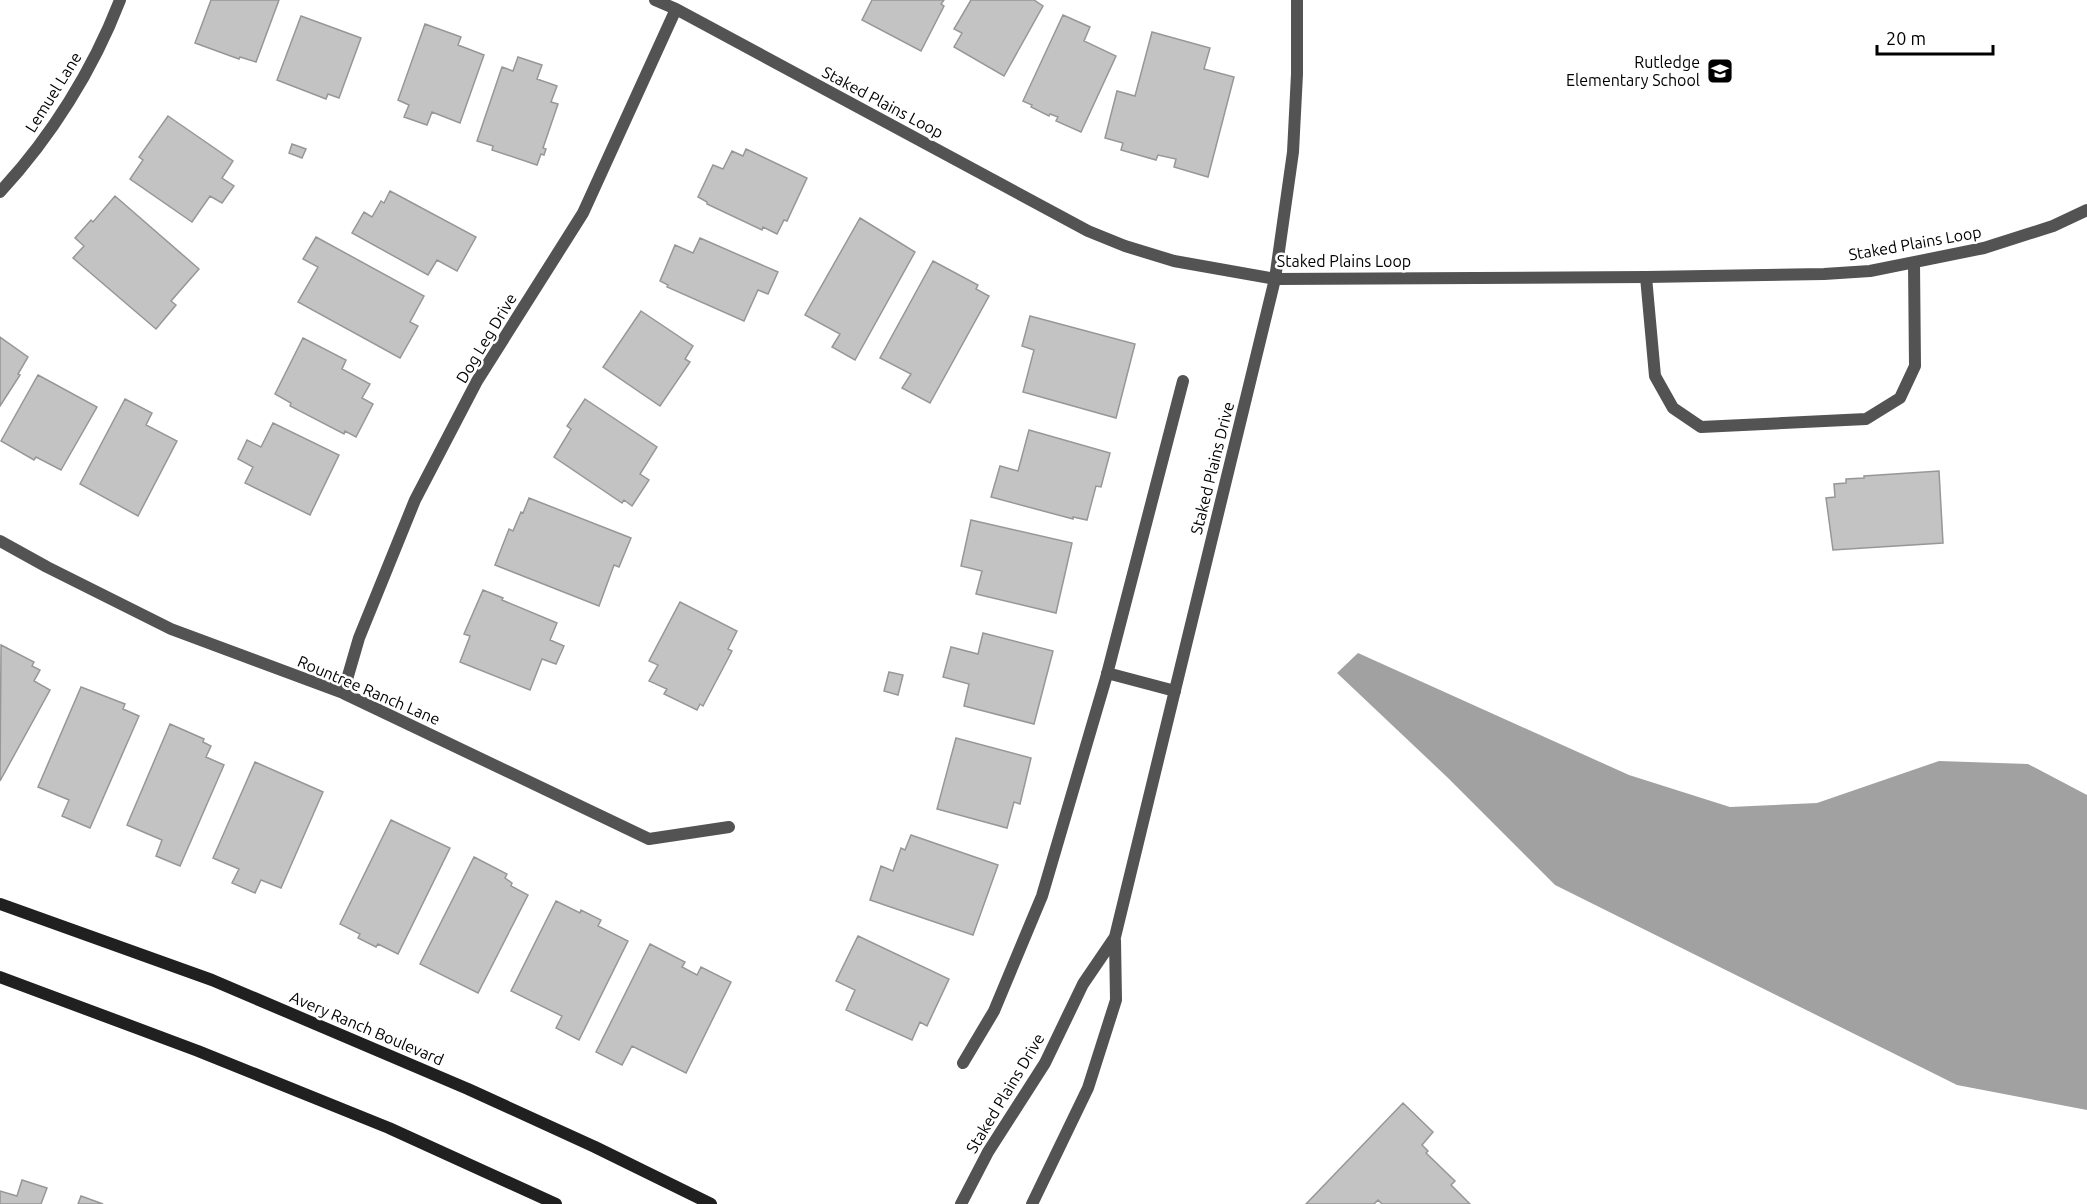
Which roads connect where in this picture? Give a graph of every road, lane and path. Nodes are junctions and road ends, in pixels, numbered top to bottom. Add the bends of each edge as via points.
1 (120, 0) edge
2 (655, 0) edge
3 (1297, 0) edge
4 (676, 9) junction
5 (0, 192) edge
6 (2087, 210) edge
7 (1914, 263) junction
8 (1646, 277) junction
9 (1275, 279) junction
10 (1183, 381) dead end
11 (0, 541) edge
12 (1107, 673) junction
13 (1175, 691) junction
14 (343, 693) junction
15 (729, 827) dead end
16 (0, 904) edge
17 (1114, 940) junction
18 (0, 977) edge
19 (963, 1063) dead end
20 (556, 1204) edge
21 (711, 1204) edge
22 (962, 1204) edge
23 (1032, 1204) edge

1 - 5 street, Lemuel Lane via 105,39 67,104 25,166
2 - 4 street, Staked Plains Loop
3 - 9 street, Staked Plains Drive via 1293,152
4 - 9 street, Staked Plains Loop via 1088,231 1174,261
4 - 14 street, Dog Leg Drive via 583,213 477,381 415,500 359,638
6 - 7 street, Staked Plains Loop via 1984,248
7 - 8 street, Staked Plains Loop via 1824,274
7 - 8 street via 1915,366 1900,398 1866,419 1701,427 1673,408 1655,376
8 - 9 street, Staked Plains Loop
9 - 13 street, Staked Plains Drive
10 - 12 street
11 - 14 street, Rountree Ranch Lane via 171,629
12 - 13 street
12 - 19 street via 1042,896 994,1011
13 - 17 street, Staked Plains Drive
14 - 15 street, Rountree Ranch Lane via 649,839
16 - 21 main road, Avery Ranch Boulevard via 212,980 468,1089
17 - 22 street, Staked Plains Drive via 1083,984 1045,1063 988,1152
17 - 23 street, Staked Plains Drive via 1116,1000 1088,1088
18 - 20 main road via 378,1124

